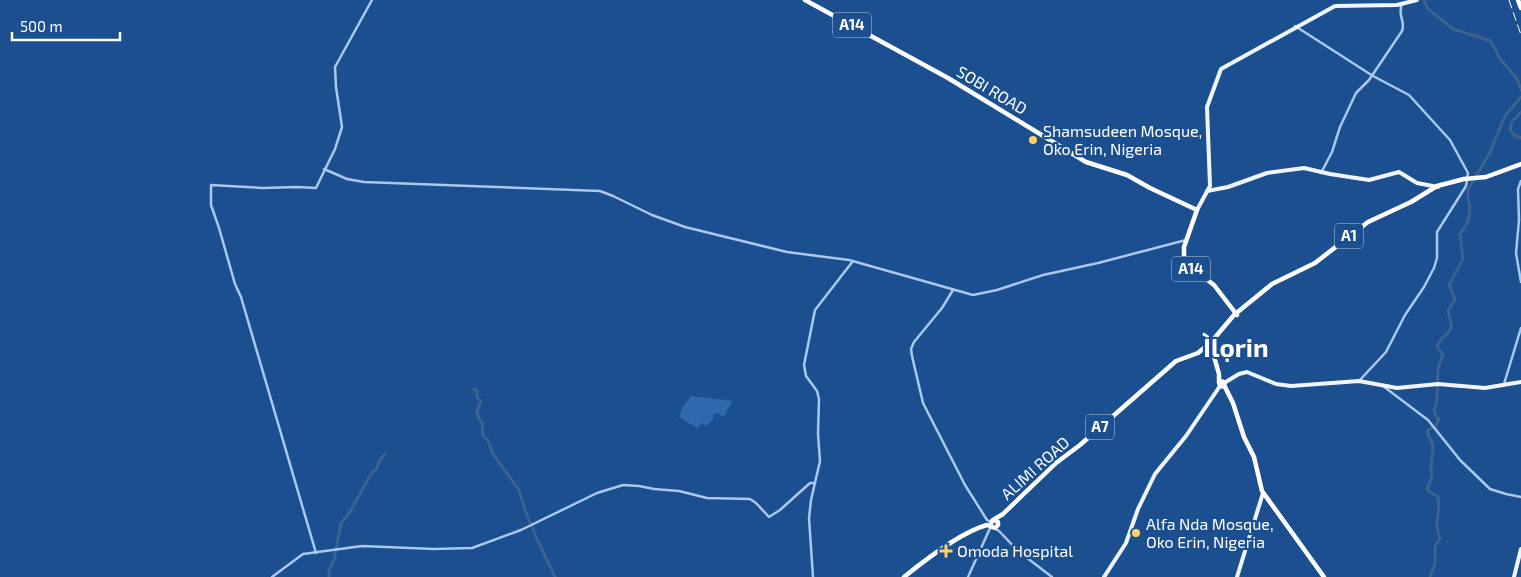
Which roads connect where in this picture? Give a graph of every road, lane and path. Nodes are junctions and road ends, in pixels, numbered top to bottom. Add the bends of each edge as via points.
1 (372, 0) edge
2 (805, 0) edge
3 (1410, 0) edge
4 (1417, 0) edge
5 (1520, 1) edge
6 (1402, 3) junction
7 (1521, 8) edge
8 (1296, 26) junction
9 (1373, 76) junction
10 (1521, 165) edge
11 (324, 168) junction
12 (1321, 173) junction
13 (1473, 179) junction
14 (1521, 181) edge
15 (1436, 187) junction
16 (1207, 192) junction
17 (1197, 209) junction
18 (1185, 241) junction
19 (853, 261) junction
20 (1521, 282) edge
21 (953, 290) junction
22 (1235, 315) junction
23 (1521, 328) edge
24 (1211, 344) junction
25 (1218, 369) junction
26 (1359, 381) junction
27 (1521, 382) edge
28 (1222, 384) junction
29 (1504, 384) junction
30 (1382, 385) junction
31 (815, 483) junction
32 (1263, 494) junction
33 (1521, 497) edge
34 (993, 526) junction
35 (1521, 549) edge
36 (316, 553) junction
37 (1521, 558) edge
38 (272, 577) edge
39 (814, 577) edge
40 (903, 577) edge
41 (968, 577) edge
42 (1052, 577) edge
43 (1104, 577) edge
44 (1237, 577) edge
45 (1323, 577) edge
46 (1515, 577) edge

1 - 11 street via 336,67 342,127
2 - 17 highway, SOBI ROAD / A14 via 961,86 1090,164 1127,175
3 - 6 main road
4 - 6 main road
5 - 7 highway
6 - 8 main road via 1338,6
6 - 9 street via 1399,13 1404,24 1402,30
8 - 9 street
8 - 16 main road via 1220,71 1207,111 1211,182
9 - 12 street via 1355,96
9 - 13 street via 1409,95 1453,144
10 - 13 highway, A1 via 1486,178
11 - 19 street via 347,179 364,182 600,191 685,227 787,252
11 - 36 street via 314,189 211,186 211,201
12 - 15 main road via 1369,180 1400,172 1417,183
12 - 16 main road via 1306,168 1272,172
13 - 15 highway, A1
13 - 26 street via 1437,232 1437,258 1427,281 1386,352
14 - 20 street via 1516,253
15 - 22 highway, A1 via 1366,226 1318,262 1272,286
16 - 17 main road
17 - 18 highway, A14
18 - 21 street via 978,294
18 - 22 highway, A14 via 1183,252 1187,263 1214,285
19 - 21 street
19 - 31 street via 815,310 804,365 806,376 819,399 820,459
21 - 34 street via 914,342 912,356 923,403 965,486
22 - 24 highway, A1
22 - 25 highway, A1 via 1212,342
23 - 29 street
24 - 25 highway, A1
24 - 34 highway, A7 via 1198,354 1176,363 1057,464
25 - 28 highway, A1
26 - 28 main road via 1291,386 1276,384 1248,372
26 - 30 main road
27 - 29 main road
28 - 32 highway, A1 via 1254,457
28 - 43 main road via 1155,474 1126,543
29 - 30 main road via 1485,388 1437,384 1402,388
30 - 33 street via 1432,425 1460,460 1490,488
31 - 36 street via 810,483 769,517 750,499 707,498 679,491 623,485 597,493 527,527 472,548 362,546
31 - 39 street via 809,518
32 - 44 main road
32 - 45 highway, A1
34 - 40 highway via 967,533
34 - 41 street
34 - 42 street via 1018,551
35 - 46 main road
36 - 38 street via 303,554
37 - 46 main road

